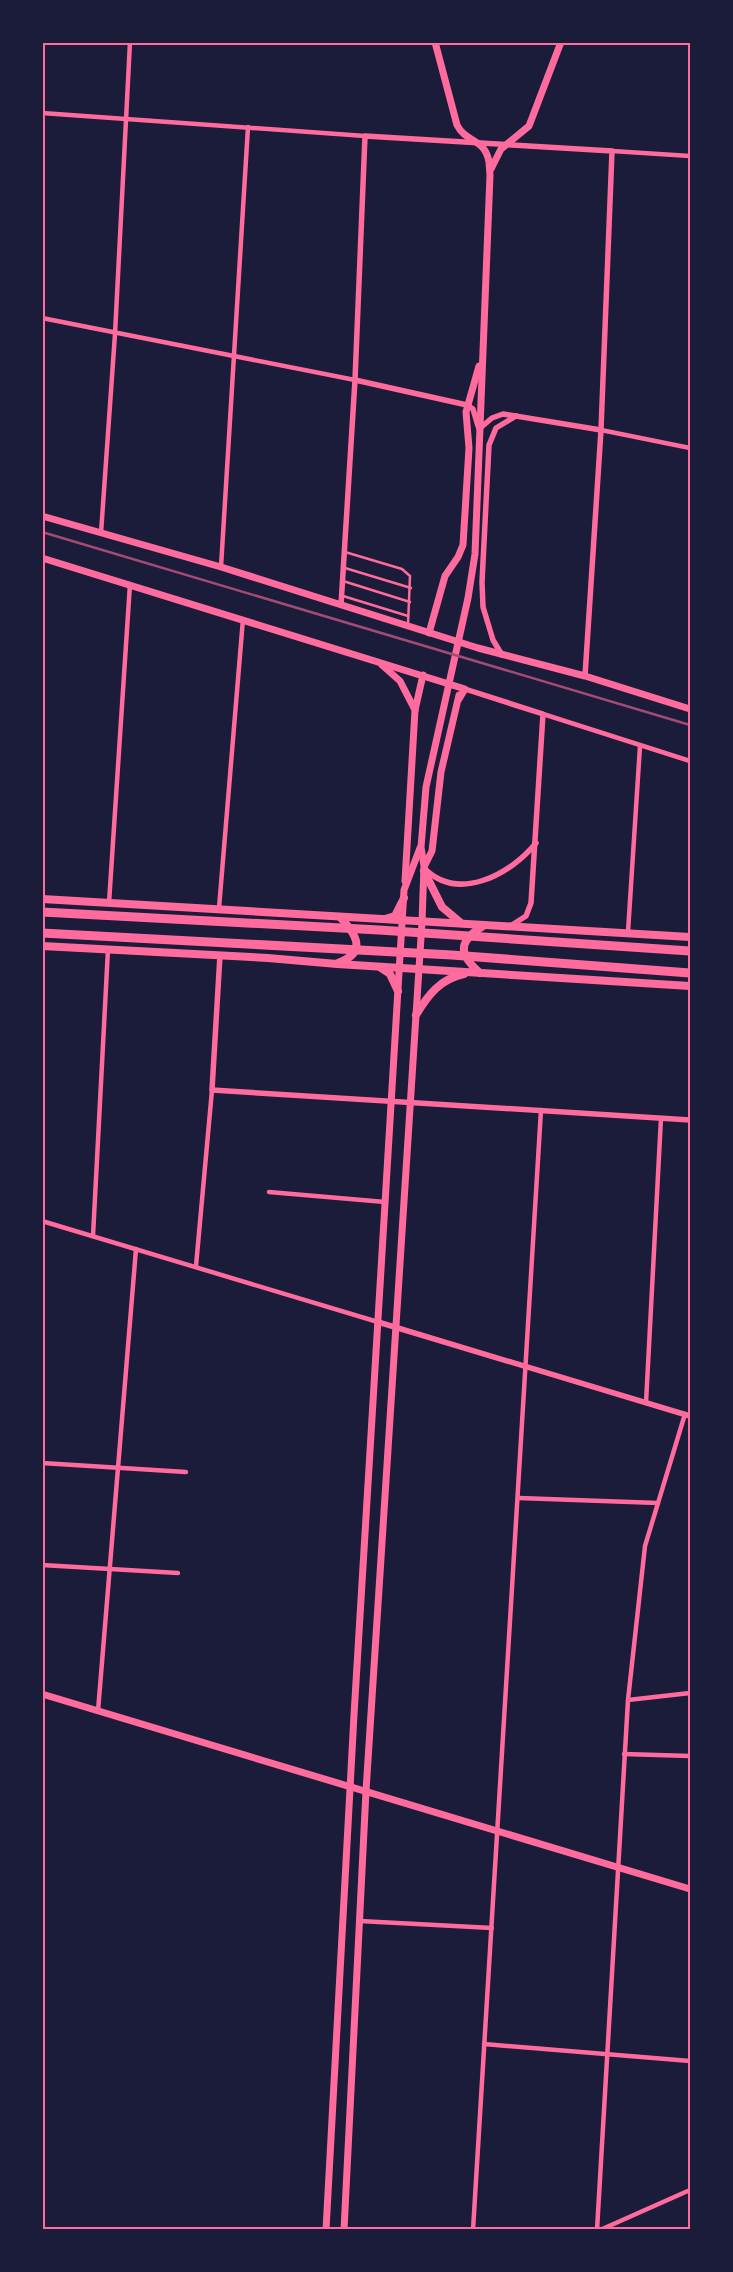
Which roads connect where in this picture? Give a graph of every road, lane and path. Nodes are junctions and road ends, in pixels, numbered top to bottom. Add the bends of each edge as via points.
1 (130, 42) edge
2 (436, 42) edge
3 (561, 42) edge
4 (42, 113) edge
5 (126, 118) junction
6 (248, 127) junction
7 (365, 136) junction
8 (481, 145) junction
9 (505, 146) junction
10 (612, 151) junction
11 (690, 156) edge
12 (490, 175) junction
13 (42, 318) edge
14 (115, 334) junction
15 (484, 348) junction
16 (235, 355) junction
17 (355, 380) junction
18 (467, 405) junction
19 (516, 416) junction
20 (478, 430) junction
21 (601, 430) junction
22 (690, 448) edge
23 (42, 516) edge
24 (101, 533) junction
25 (344, 552) junction
26 (42, 558) edge
27 (221, 567) junction
28 (344, 567) junction
29 (343, 581) junction
30 (130, 584) junction
31 (411, 588) junction
32 (342, 596) junction
33 (410, 602) junction
34 (341, 605) junction
35 (408, 616) junction
36 (243, 619) junction
37 (408, 627) junction
38 (429, 633) junction
39 (502, 655) junction
40 (375, 661) junction
41 (424, 675) junction
42 (585, 676) junction
43 (462, 688) junction
44 (690, 709) edge
45 (415, 710) junction
46 (543, 714) junction
47 (640, 746) junction
48 (690, 761) edge
49 (536, 843) junction
50 (421, 847) junction
51 (424, 868) junction
52 (404, 894) junction
53 (42, 899) edge
54 (109, 903) junction
55 (219, 908) junction
56 (42, 912) edge
57 (340, 917) junction
58 (381, 920) junction
59 (403, 922) junction
60 (422, 922) junction
61 (465, 925) junction
62 (484, 926) junction
63 (505, 926) junction
64 (628, 932) junction
65 (42, 933) edge
66 (690, 937) edge
67 (42, 946) edge
68 (108, 949) junction
69 (690, 952) edge
70 (220, 955) junction
71 (336, 964) junction
72 (379, 967) junction
73 (400, 968) junction
74 (419, 969) junction
75 (480, 973) junction
76 (690, 973) edge
77 (690, 986) edge
78 (398, 991) junction
79 (416, 1015) junction
80 (212, 1090) junction
81 (392, 1100) junction
82 (410, 1102) junction
83 (541, 1110) junction
84 (661, 1118) junction
85 (690, 1120) edge
86 (269, 1192) dead end
87 (385, 1202) junction
88 (42, 1221) edge
89 (93, 1236) junction
90 (136, 1249) junction
91 (196, 1266) junction
92 (378, 1322) junction
93 (395, 1328) junction
94 (527, 1368) junction
95 (646, 1403) junction
96 (688, 1415) edge
97 (42, 1463) edge
98 (117, 1468) junction
99 (186, 1472) dead end
100 (518, 1498) junction
101 (658, 1503) junction
102 (42, 1564) edge
103 (109, 1569) junction
104 (178, 1573) dead end
105 (690, 1693) edge
106 (42, 1694) edge
107 (628, 1700) junction
108 (98, 1711) junction
109 (624, 1754) junction
110 (690, 1756) edge
111 (351, 1787) junction
112 (366, 1792) junction
113 (497, 1831) junction
114 (618, 1867) junction
115 (690, 1889) edge
116 (360, 1921) junction
117 (492, 1928) junction
118 (484, 2044) junction
119 (607, 2055) junction
120 (690, 2061) edge
121 (690, 2190) edge
122 (326, 2230) edge
123 (344, 2230) edge
124 (473, 2230) edge
125 (598, 2230) edge

1 - 5 street
2 - 8 main road via 457,125 462,133
3 - 9 main road via 529,126
4 - 5 street
5 - 6 street
5 - 14 street
6 - 7 street
6 - 16 street
7 - 8 street
7 - 17 street
8 - 9 street
8 - 12 main road via 487,154
9 - 10 street
9 - 12 main road via 495,158
10 - 11 street
10 - 21 street
12 - 15 main road
13 - 14 street
14 - 16 street
14 - 24 street
15 - 18 main road
15 - 20 main road
16 - 17 street
16 - 27 street
17 - 18 street
17 - 25 street
18 - 20 street via 475,413
18 - 38 main road via 469,448 463,544 445,576
19 - 20 street via 495,416
19 - 21 street
19 - 39 street via 496,428 489,444 483,607 493,640
20 - 50 main road via 474,563 429,769
21 - 22 street
21 - 42 street
23 - 24 main road
24 - 27 main road
25 - 28 street
25 - 31 lane via 402,569 410,576
26 - 30 main road
27 - 34 main road
28 - 29 street
28 - 31 lane
29 - 32 street
29 - 33 lane
30 - 36 main road
30 - 54 street
31 - 33 lane
32 - 34 street
32 - 35 lane
33 - 35 lane
34 - 37 main road
35 - 37 lane
36 - 40 main road
36 - 55 street
37 - 38 main road
38 - 39 main road
39 - 42 main road
40 - 41 main road
40 - 45 main road via 400,682
41 - 43 main road
41 - 45 main road
42 - 44 main road
43 - 46 street
43 - 51 main road via 441,772 432,851
45 - 52 main road
46 - 47 street
46 - 49 street
47 - 48 street
47 - 64 street
49 - 51 street via 512,868 468,883 443,882
49 - 63 street via 529,911 519,922
50 - 51 main road
50 - 52 main road
51 - 60 main road
51 - 61 main road via 442,907 453,919
52 - 58 main road via 395,916
52 - 59 main road
53 - 54 main road
54 - 55 main road
55 - 57 main road
56 - 69 highway via 379,930
57 - 58 main road
57 - 71 main road via 354,933 356,945 351,956
58 - 59 main road
59 - 60 main road
59 - 73 main road
60 - 61 main road
60 - 74 main road
61 - 62 main road
62 - 63 main road
62 - 75 main road via 468,936 464,944 466,958
63 - 64 main road
64 - 66 main road
65 - 76 highway via 452,955
67 - 68 main road
68 - 70 main road
68 - 89 street
70 - 71 main road
70 - 80 street
71 - 72 main road
72 - 73 main road
72 - 78 main road via 390,974
73 - 74 main road
73 - 78 main road
74 - 75 main road
74 - 79 main road
75 - 77 main road
75 - 79 main road via 444,981 429,995
78 - 81 main road
79 - 82 main road
80 - 81 street
80 - 91 street
81 - 82 street
81 - 87 main road
82 - 83 street
82 - 93 main road
83 - 84 street
83 - 94 street
84 - 85 street
84 - 95 street
86 - 87 street
87 - 92 main road
88 - 89 street
89 - 90 street
90 - 91 street
90 - 98 street
91 - 92 street
92 - 93 street
92 - 111 main road
93 - 94 street
93 - 112 main road
94 - 95 street
94 - 100 street
95 - 96 street
96 - 101 street
97 - 98 street
98 - 99 street
98 - 103 street
100 - 101 street
100 - 113 street
101 - 107 street via 645,1546
102 - 103 street
103 - 104 street
103 - 108 street
105 - 107 street
106 - 108 main road
107 - 109 street
108 - 111 main road
109 - 110 street
109 - 114 street
111 - 112 main road
111 - 122 main road
112 - 113 main road
112 - 116 main road
113 - 114 main road
113 - 117 street
114 - 115 main road
114 - 119 street
116 - 117 street
116 - 123 main road
117 - 118 street
118 - 119 street
118 - 124 street
119 - 120 street
119 - 125 street
121 - 125 street

